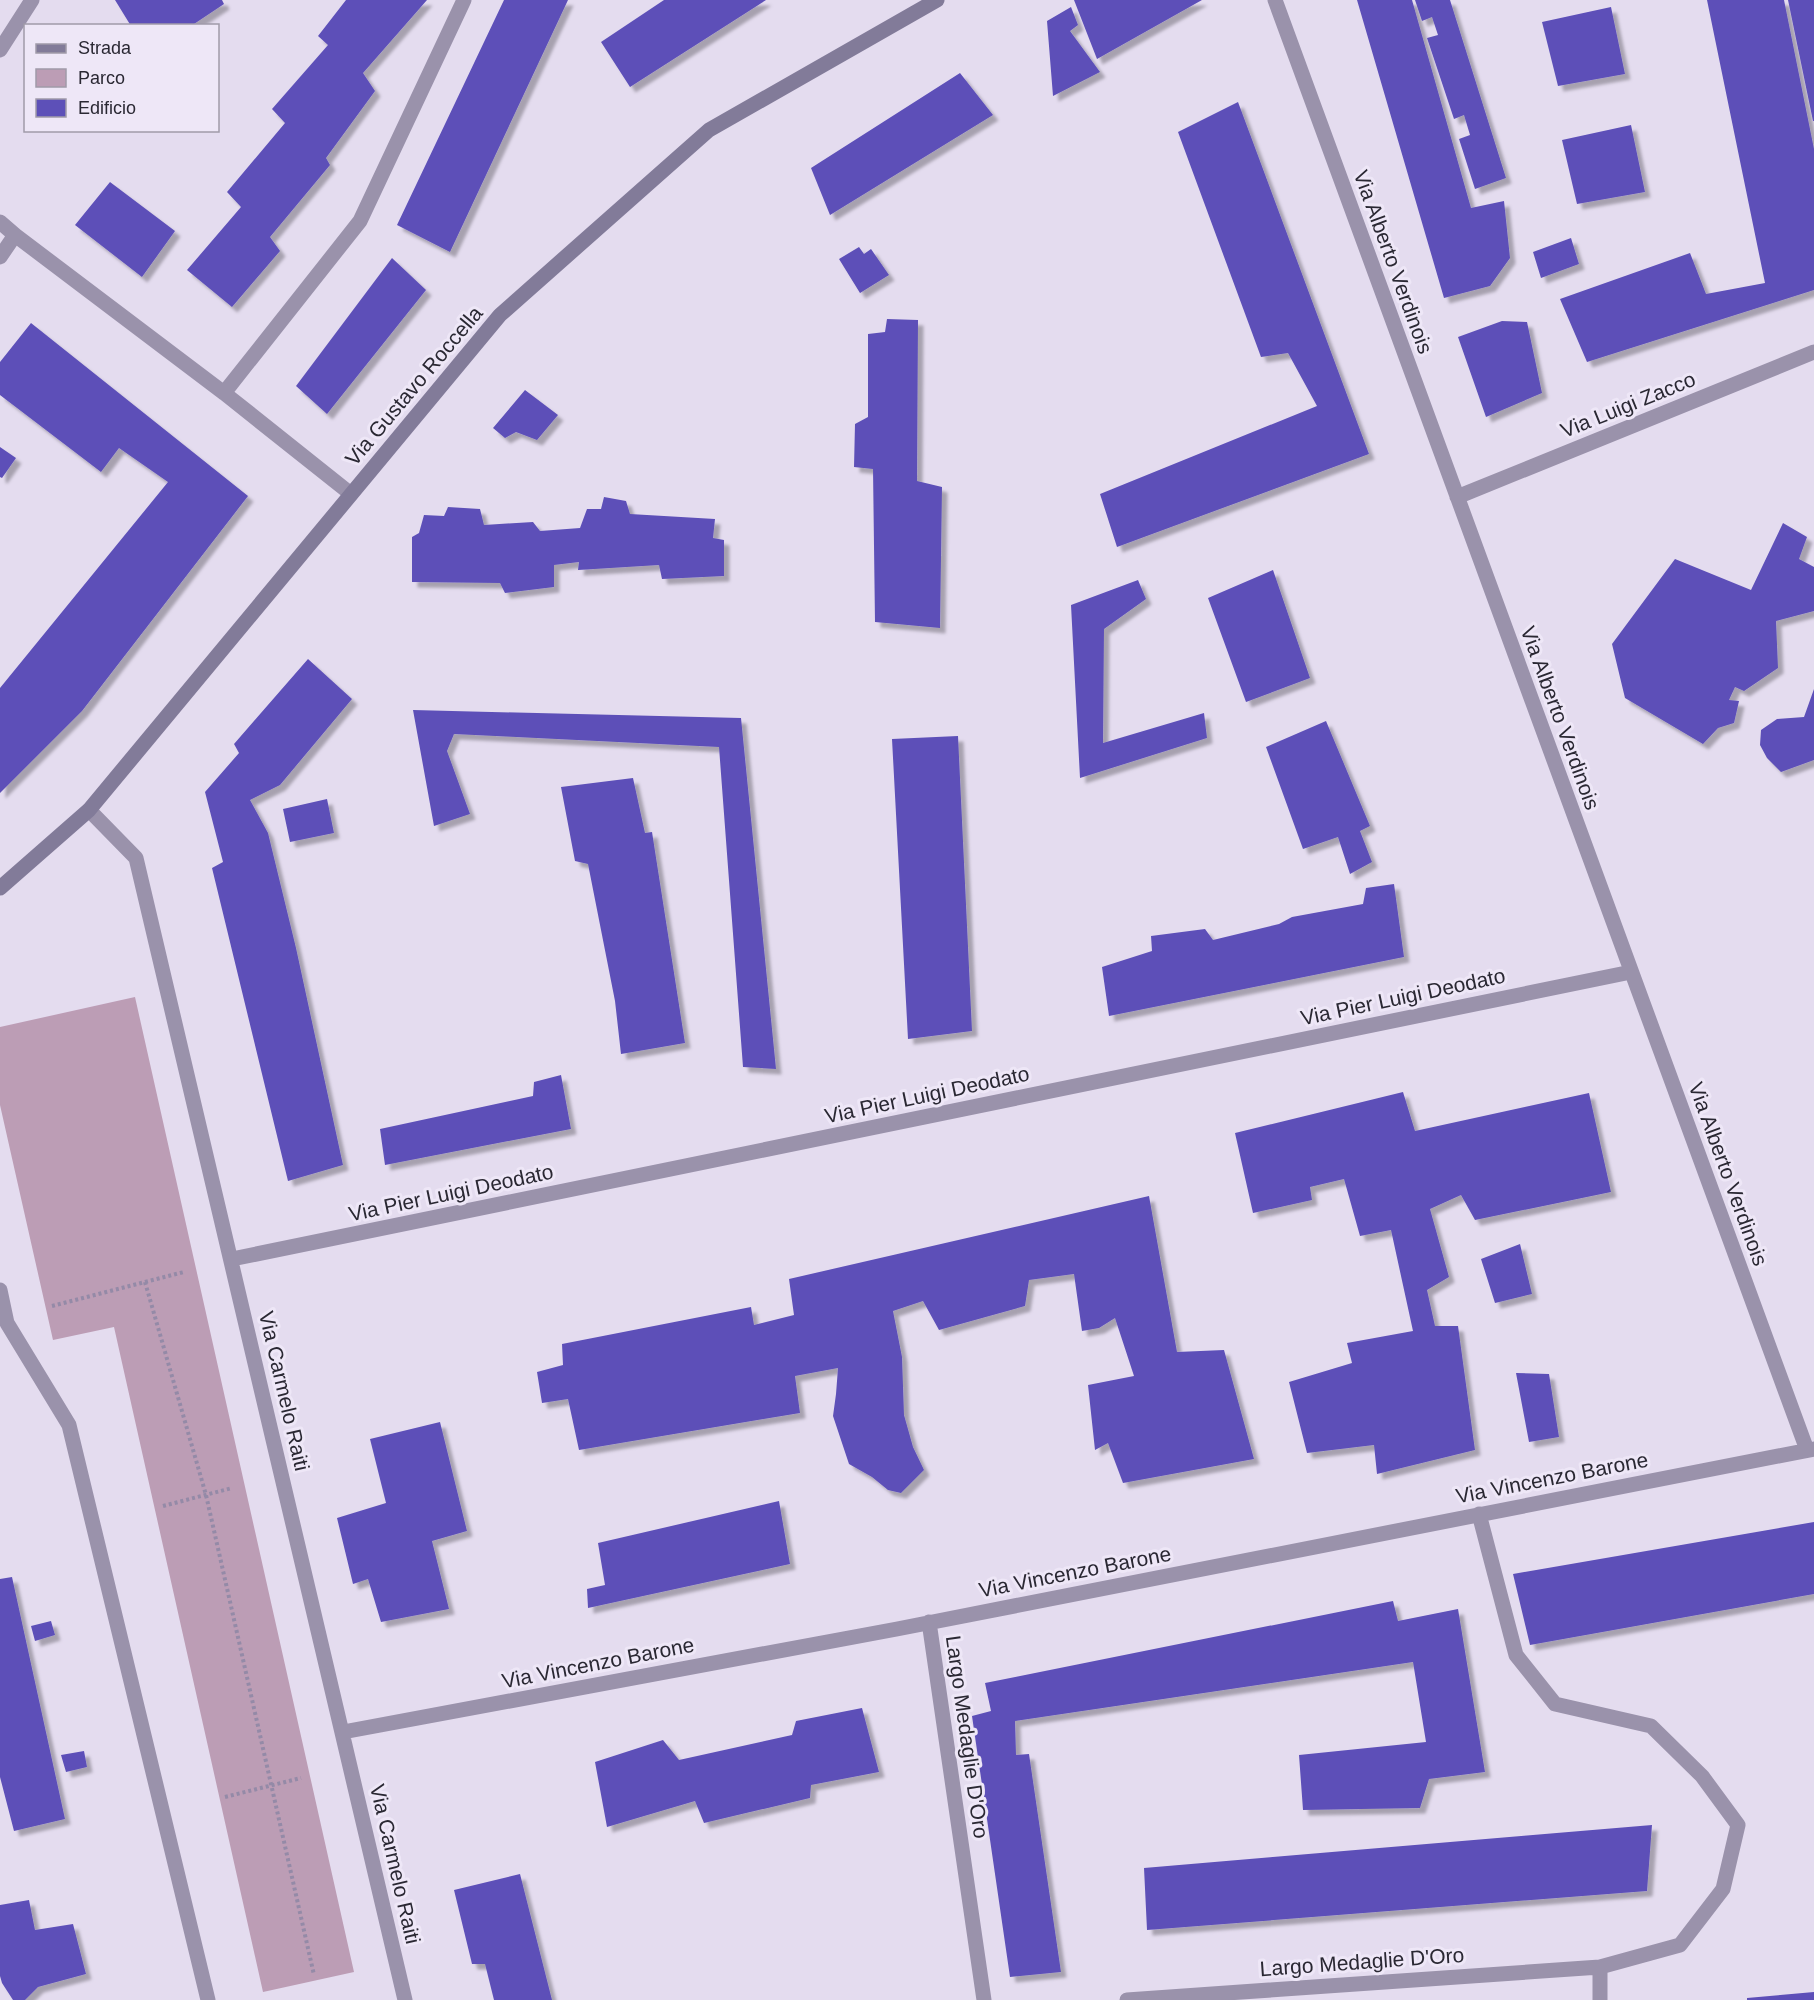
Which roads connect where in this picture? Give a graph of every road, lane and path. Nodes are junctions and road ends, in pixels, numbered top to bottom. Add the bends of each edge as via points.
1 (32, 0) edge
2 (464, 0) edge
3 (937, 0) edge
4 (1275, 0) edge
5 (0, 50) edge
6 (0, 222) edge
7 (15, 235) junction
8 (0, 257) edge
9 (1814, 352) edge
10 (224, 393) junction
11 (351, 494) junction
12 (1457, 497) junction
13 (89, 810) junction
14 (0, 888) edge
15 (1631, 972) junction
16 (232, 1259) junction
17 (184, 1272) dead end
18 (145, 1281) junction
19 (0, 1290) edge
20 (52, 1306) dead end
21 (4, 1324) edge
22 (1810, 1450) edge
23 (232, 1488) dead end
24 (206, 1495) junction
25 (163, 1506) dead end
26 (1479, 1514) junction
27 (929, 1622) junction
28 (343, 1732) junction
29 (301, 1778) dead end
30 (271, 1786) junction
31 (225, 1797) dead end
32 (1599, 1966) junction
33 (314, 1975) dead end
34 (208, 2000) edge
35 (405, 2000) edge
36 (984, 2000) edge
37 (1127, 2000) edge
38 (1600, 2000) edge

1 - 5 street
2 - 10 street via 360,221
3 - 11 street, Via Gustavo Roccella via 709,130 500,315
4 - 12 street, Via Alberto Verdinois
6 - 7 street
7 - 8 street
7 - 10 street
9 - 12 street, Via Luigi Zacco
10 - 11 street
11 - 13 street, Via Gustavo Roccella
12 - 15 street, Via Alberto Verdinois
13 - 14 street, Via Gustavo Roccella
13 - 16 street, Via Carmelo Raiti via 136,858
15 - 16 street, Via Pier Luigi Deodato
15 - 22 street, Via Alberto Verdinois
16 - 28 street, Via Carmelo Raiti
17 - 18 path
18 - 20 path
18 - 24 path
19 - 21 street
21 - 34 street via 69,1425
22 - 26 street, Via Vincenzo Barone
23 - 24 path
24 - 25 path
24 - 30 path
26 - 27 street, Via Vincenzo Barone
26 - 32 street, Largo Medaglie D'Oro via 1516,1654 1555,1704 1651,1726 1702,1776 1737,1825 1723,1889 1680,1945
27 - 28 street, Via Vincenzo Barone
27 - 36 street, Largo Medaglie D'Oro
28 - 35 street, Via Carmelo Raiti
29 - 30 path
30 - 31 path
30 - 33 path
32 - 37 street, Largo Medaglie D'Oro
32 - 38 street

